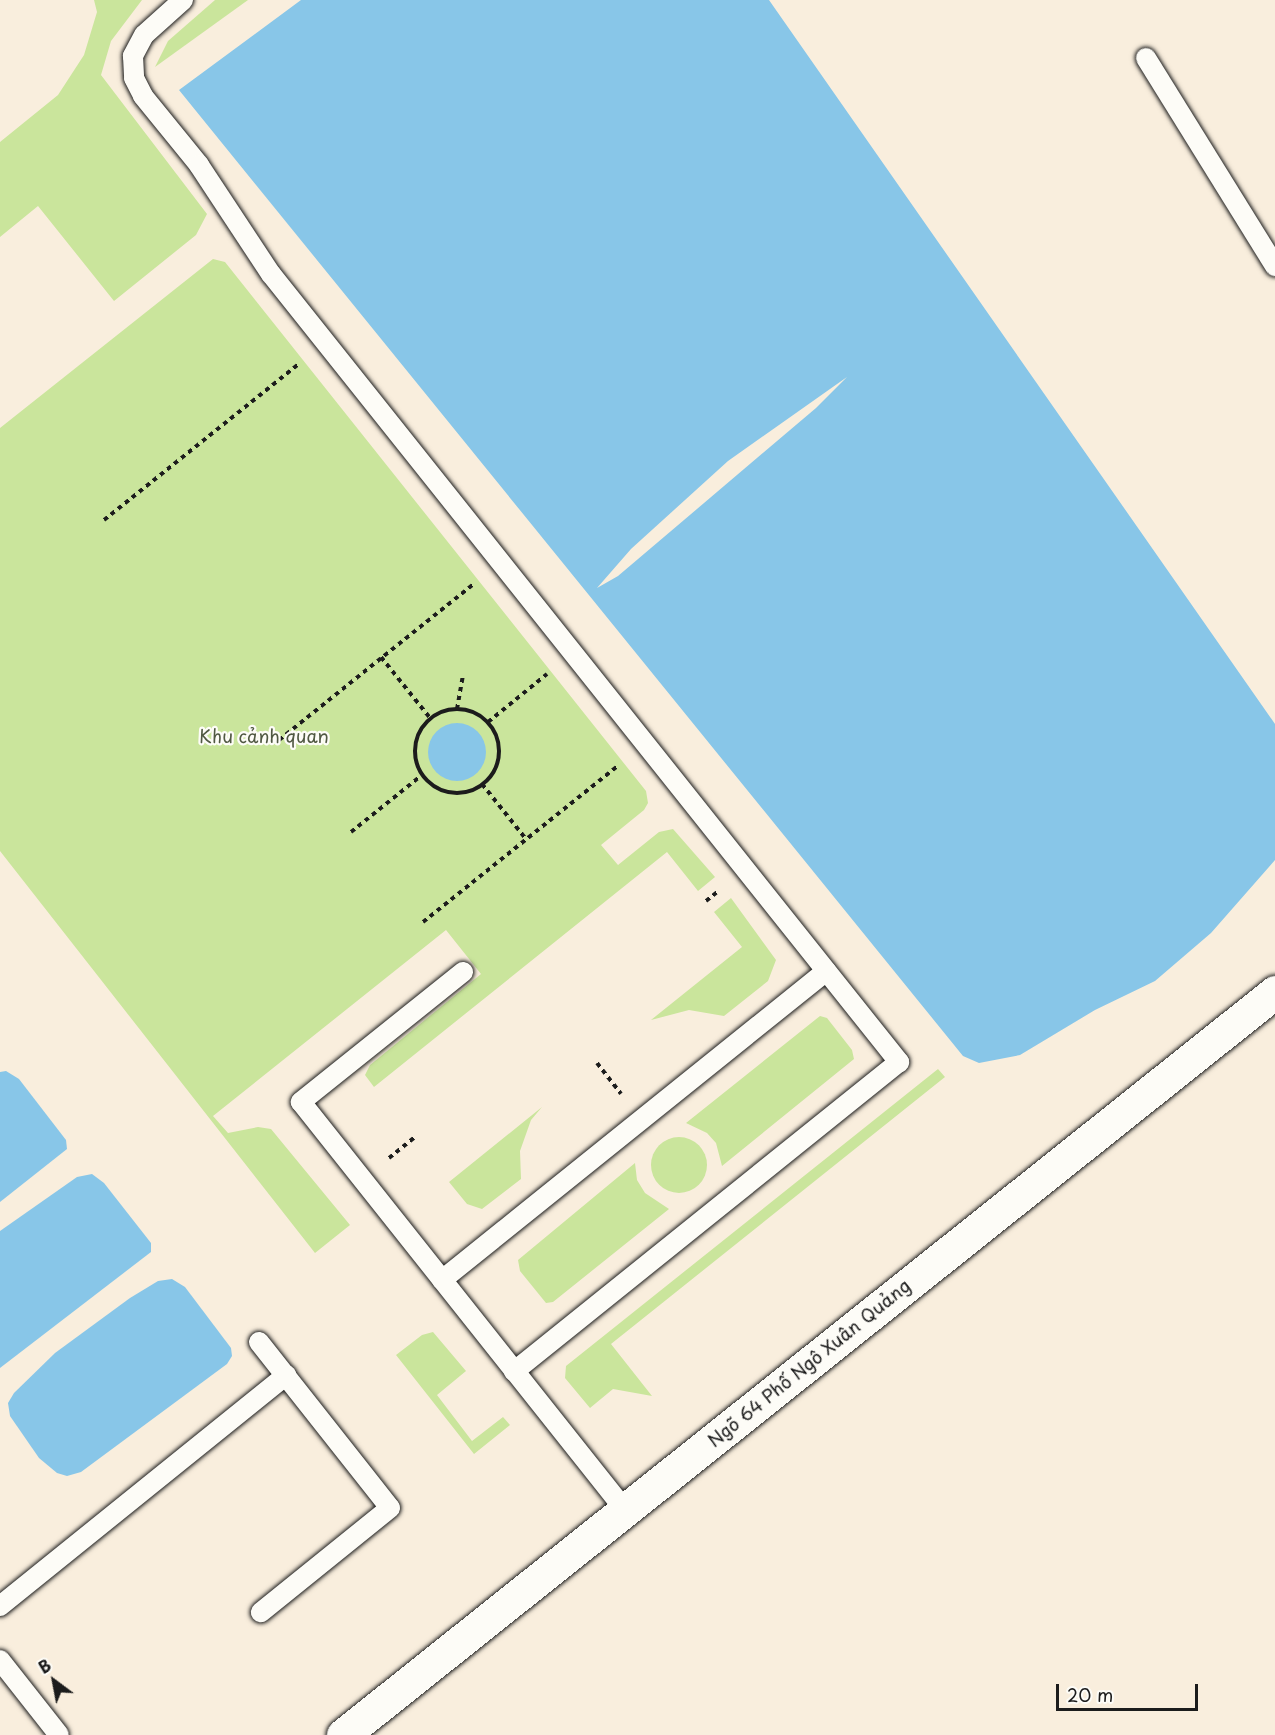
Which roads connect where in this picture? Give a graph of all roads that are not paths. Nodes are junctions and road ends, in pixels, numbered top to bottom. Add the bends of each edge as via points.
1 (183, 0) edge
2 (1146, 58) dead end
3 (1275, 266) edge
4 (826, 971) junction
5 (463, 972) dead end
6 (1275, 993) edge
7 (442, 1280) junction
8 (259, 1342) dead end
9 (514, 1371) junction
10 (286, 1375) junction
11 (625, 1510) junction
12 (0, 1606) edge
13 (261, 1612) dead end
14 (0, 1660) edge
15 (59, 1735) edge
16 (343, 1735) edge

1 - 4 lane via 144,35 133,56 134,78 143,96 199,165 271,274
2 - 3 lane
4 - 7 lane
4 - 9 lane via 899,1062
5 - 7 lane via 300,1102
6 - 11 street, Ngõ 64 Phố Ngô Xuân Quảng
7 - 9 lane
8 - 10 lane
9 - 11 lane
10 - 12 lane
10 - 13 lane via 390,1508
11 - 16 street, Ngõ 64 Phố Ngô Xuân Quảng
14 - 15 lane

